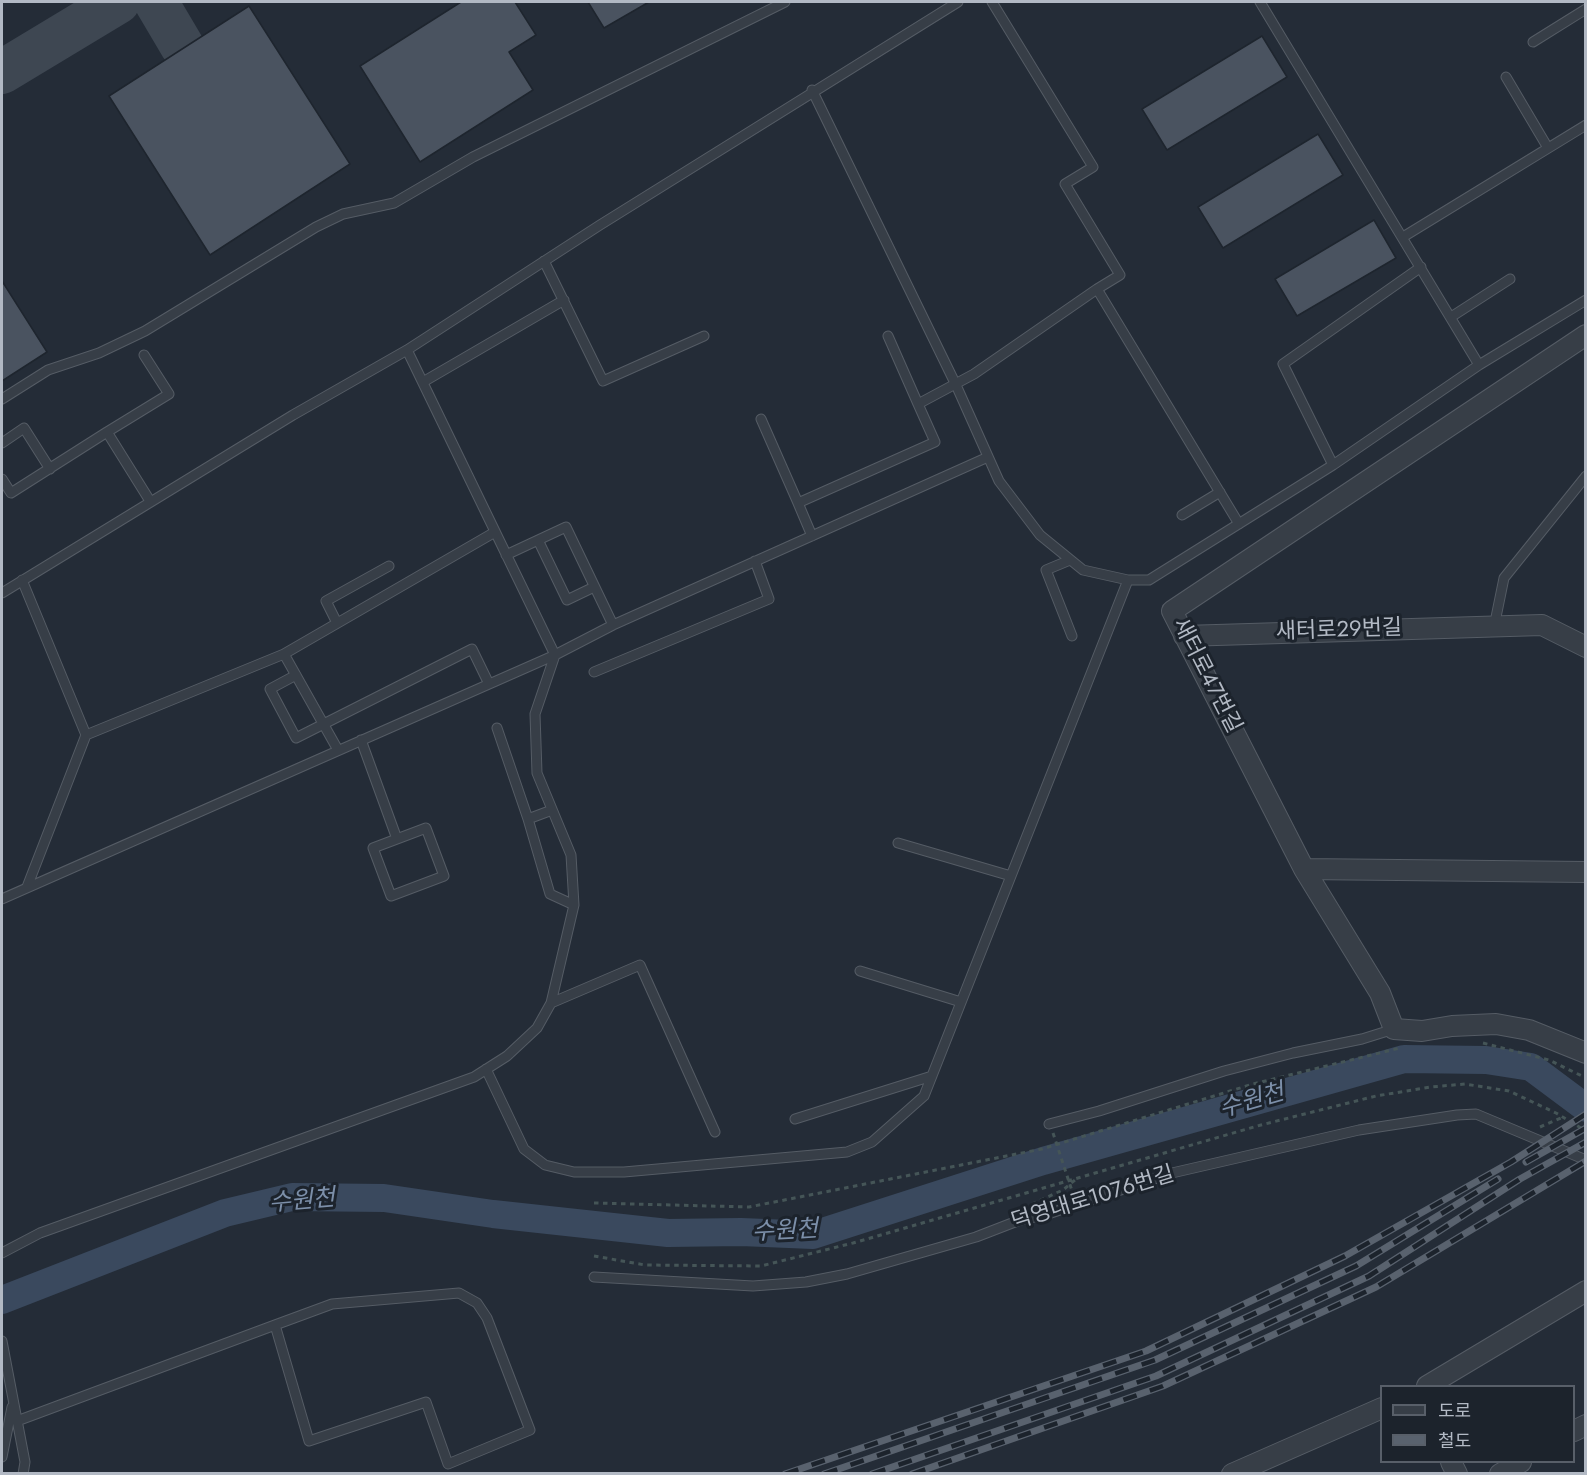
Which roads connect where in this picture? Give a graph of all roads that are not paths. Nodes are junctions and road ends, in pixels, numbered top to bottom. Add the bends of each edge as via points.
1 (785, 2) edge
2 (958, 2) edge
3 (992, 2) edge
4 (1260, 2) edge
5 (1586, 9) edge
6 (1533, 42) dead end
7 (1506, 77) dead end
8 (812, 90) junction
9 (1586, 125) edge
10 (1548, 148) junction
11 (1402, 237) junction
12 (544, 261) junction
13 (1420, 267) junction
14 (1510, 279) dead end
15 (1097, 289) junction
16 (564, 300) junction
17 (1586, 300) edge
18 (1451, 317) junction
19 (1586, 335) edge
20 (704, 336) dead end
21 (888, 336) dead end
22 (407, 350) junction
23 (144, 355) dead end
24 (1479, 365) junction
25 (423, 382) junction
26 (956, 385) junction
27 (2, 399) edge
28 (918, 404) junction
29 (761, 419) dead end
30 (107, 432) junction
31 (2, 442) edge
32 (988, 458) junction
33 (1333, 465) junction
34 (50, 469) junction
35 (1586, 476) edge
36 (2, 478) edge
37 (1220, 492) junction
38 (150, 501) junction
39 (798, 503) junction
40 (1182, 515) dead end
41 (1239, 524) junction
42 (495, 532) junction
43 (812, 536) junction
44 (538, 540) junction
45 (506, 555) junction
46 (1070, 560) junction
47 (755, 561) junction
48 (389, 566) dead end
49 (22, 580) junction
50 (1128, 580) junction
51 (594, 587) junction
52 (2, 593) edge
53 (337, 623) junction
54 (613, 625) junction
55 (1494, 627) junction
56 (1072, 636) dead end
57 (1184, 636) junction
58 (1586, 647) edge
59 (284, 654) junction
60 (555, 655) junction
61 (594, 672) dead end
62 (296, 675) junction
63 (489, 684) junction
64 (323, 724) junction
65 (497, 728) dead end
66 (86, 735) junction
67 (361, 740) junction
68 (338, 750) junction
69 (552, 810) junction
70 (528, 819) junction
71 (397, 839) junction
72 (898, 843) dead end
73 (1304, 869) junction
74 (1586, 872) edge
75 (1011, 876) junction
76 (27, 887) junction
77 (2, 898) edge
78 (574, 905) junction
79 (860, 971) dead end
80 (961, 1002) junction
81 (551, 1003) junction
82 (1394, 1029) junction
83 (1586, 1053) edge
84 (486, 1069) junction
85 (932, 1076) junction
86 (795, 1119) dead end
87 (1051, 1128) road end
88 (715, 1132) dead end
89 (1586, 1160) edge
90 (2, 1253) edge
91 (594, 1277) dead end
92 (1586, 1291) edge
93 (275, 1325) junction
94 (2, 1343) edge
95 (1429, 1385) edge
96 (6, 1390) edge
97 (13, 1402) junction
98 (1380, 1409) edge
99 (17, 1421) junction
100 (2, 1457) edge
101 (1518, 1463) edge
102 (23, 1473) edge
103 (1232, 1473) edge
104 (1500, 1473) edge

1 - 27 lane via 473,157 394,203 343,214 315,227 146,331 99,353 48,370
2 - 8 lane
3 - 15 lane via 1093,167 1065,184 1120,275
4 - 11 lane
5 - 6 lane
7 - 10 lane
8 - 12 lane
8 - 26 lane
9 - 10 lane
10 - 11 lane
11 - 13 lane
12 - 16 lane
12 - 22 lane
13 - 18 lane
13 - 33 lane via 1282,364
14 - 18 lane
15 - 26 lane
15 - 37 lane
16 - 20 lane via 603,381
16 - 25 lane
17 - 24 lane
18 - 24 lane
19 - 57 street, 새터로47번길 via 1172,611
21 - 28 lane
22 - 25 lane
22 - 38 lane
23 - 30 lane via 169,394
24 - 33 lane
25 - 42 lane
26 - 28 lane
26 - 32 lane
28 - 39 lane via 935,442
29 - 39 lane
30 - 34 lane
30 - 38 lane
31 - 34 lane via 24,428
32 - 43 lane
32 - 46 lane via 999,481 1040,535
33 - 41 lane
34 - 36 lane via 11,493
35 - 55 lane via 1504,578
37 - 40 lane
37 - 41 lane
38 - 49 lane
39 - 43 lane
41 - 50 lane via 1149,580
42 - 45 lane
42 - 53 lane
43 - 47 lane
44 - 45 lane
44 - 51 lane via 567,600
44 - 51 lane via 566,526
45 - 60 lane
46 - 50 lane via 1083,570
46 - 56 lane via 1046,570
47 - 54 lane
47 - 61 lane via 769,599
48 - 53 lane via 326,601
49 - 52 lane
49 - 66 lane
50 - 75 lane
51 - 54 lane
53 - 59 lane
54 - 60 lane
55 - 57 street, 새터로29번길
55 - 58 street, 새터로29번길 via 1542,625
57 - 73 street, 새터로47번길
59 - 62 lane
59 - 66 lane
60 - 63 lane
60 - 69 lane via 535,714 537,773
62 - 64 lane
62 - 64 lane via 270,689 296,738
63 - 64 lane via 472,649
63 - 67 lane
64 - 68 lane
65 - 70 lane
66 - 76 lane
67 - 68 lane
67 - 71 lane
68 - 76 lane
69 - 70 lane
69 - 78 lane via 571,855
70 - 78 lane via 550,894
71 - 71 lane via 373,848 391,896 444,876 426,828
72 - 75 lane
73 - 74 street
73 - 82 street, 새터로47번길 via 1380,993
75 - 80 lane
76 - 77 lane
78 - 81 lane
79 - 80 lane
80 - 85 lane
81 - 84 lane via 537,1028 507,1056
81 - 88 lane via 640,965
82 - 83 street via 1422,1031 1496,1024 1529,1030
82 - 87 lane via 1224,1071
84 - 85 lane via 524,1149 545,1165 574,1172 624,1172 847,1152 872,1142 901,1119 924,1096
84 - 90 lane via 474,1077 40,1233
85 - 86 lane
89 - 91 lane, 덕영대로1076번길 via 1476,1114 1368,1128 1172,1173 976,1237 806,1282 753,1286
92 - 95 street
93 - 93 lane via 309,1441 426,1402 448,1464 530,1430 487,1318 477,1303 459,1293 332,1304
93 - 99 lane
94 - 96 lane
96 - 97 lane
97 - 99 lane
97 - 100 lane
98 - 103 street
99 - 102 lane via 25,1462
101 - 104 street

